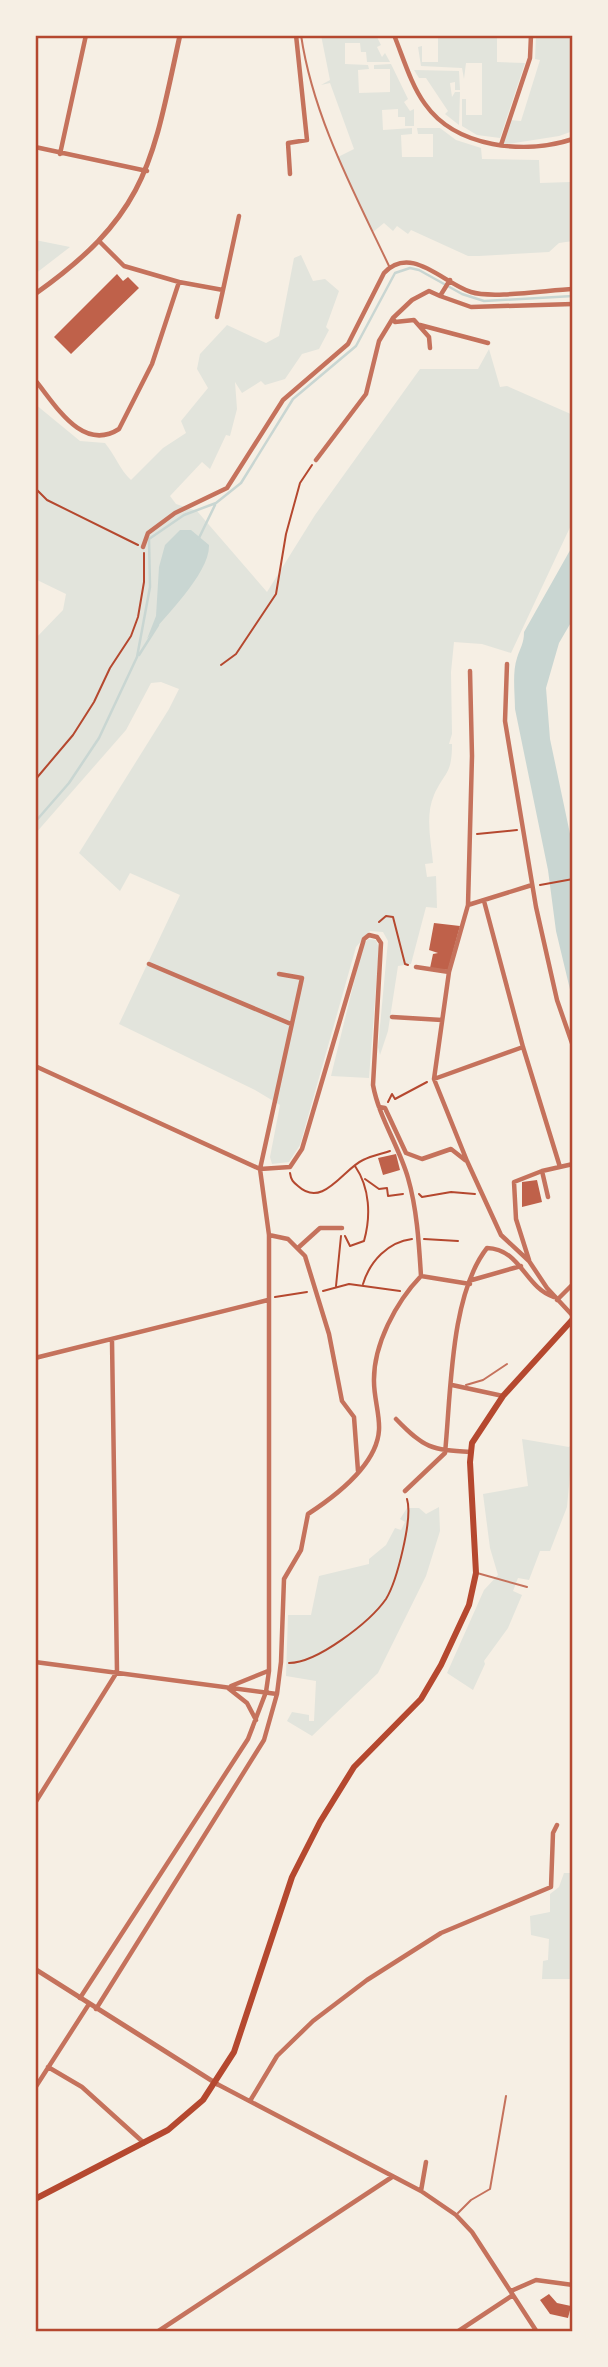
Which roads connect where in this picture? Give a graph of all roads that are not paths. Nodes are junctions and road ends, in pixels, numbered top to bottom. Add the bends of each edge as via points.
1 (86, 35) edge
2 (180, 35) edge
3 (296, 35) edge
4 (301, 35) edge
5 (394, 35) edge
6 (531, 35) edge
7 (573, 139) edge
8 (501, 145) junction
9 (35, 147) edge
10 (60, 154) junction
11 (147, 171) junction
12 (290, 174) dead end
13 (239, 216) dead end
14 (100, 242) junction
15 (390, 267) junction
16 (179, 282) junction
17 (445, 288) junction
18 (573, 289) edge
19 (223, 290) junction
20 (35, 294) edge
21 (573, 304) edge
22 (217, 317) dead end
23 (393, 318) junction
24 (420, 325) junction
25 (488, 342) dead end
26 (430, 348) dead end
27 (35, 380) edge
28 (316, 460) road end
29 (143, 547) road end
30 (507, 664) dead end
31 (470, 671) dead end
32 (532, 886) junction
33 (484, 901) junction
34 (468, 905) junction
35 (149, 964) dead end
36 (416, 967) road end
37 (449, 972) junction
38 (279, 974) dead end
39 (392, 1017) dead end
40 (442, 1020) junction
41 (291, 1024) junction
42 (573, 1046) edge
43 (523, 1047) junction
44 (35, 1066) edge
45 (435, 1079) junction
46 (378, 1107) junction
47 (467, 1161) junction
48 (573, 1164) edge
49 (559, 1167) junction
50 (260, 1169) junction
51 (542, 1171) junction
52 (548, 1197) dead end
53 (342, 1228) road end
54 (269, 1235) junction
55 (299, 1247) junction
56 (529, 1261) junction
57 (521, 1266) junction
58 (421, 1276) junction
59 (471, 1282) junction
60 (573, 1284) edge
61 (556, 1299) junction
62 (268, 1300) junction
63 (573, 1318) edge
64 (112, 1340) junction
65 (35, 1358) edge
66 (507, 1364) dead end
67 (452, 1385) junction
68 (465, 1386) junction
69 (503, 1396) junction
70 (396, 1419) dead end
71 (471, 1452) junction
72 (445, 1453) junction
73 (358, 1472) junction
74 (405, 1491) road end
75 (476, 1573) junction
76 (527, 1587) dead end
77 (35, 1662) edge
78 (269, 1671) junction
79 (117, 1672) junction
80 (227, 1687) junction
81 (266, 1692) junction
82 (277, 1694) junction
83 (256, 1720) junction
84 (35, 1803) edge
85 (557, 1825) dead end
86 (35, 1969) edge
87 (79, 1998) junction
88 (89, 2004) junction
89 (96, 2008) junction
90 (48, 2067) junction
91 (217, 2084) junction
92 (35, 2088) edge
93 (506, 2096) dead end
94 (250, 2101) junction
95 (144, 2143) junction
96 (426, 2162) dead end
97 (392, 2177) junction
98 (421, 2191) junction
99 (35, 2199) edge
100 (456, 2215) junction
101 (573, 2285) edge
102 (512, 2293) junction
103 (157, 2332) edge
104 (457, 2332) edge
105 (537, 2332) edge

1 - 10 street
2 - 11 street
3 - 12 street via 307,140 288,144
4 - 15 lane via 336,154
5 - 8 street via 425,104 467,138
6 - 8 street via 530,59
7 - 8 street via 556,144
9 - 10 street
10 - 11 street
11 - 14 street via 123,214
13 - 19 street
14 - 16 street via 124,266
14 - 20 street
15 - 17 street via 412,263
15 - 29 street via 348,344 283,400 227,488 167,519 148,533
16 - 19 street
16 - 27 street via 152,364 119,429 100,436 76,429
17 - 18 street via 481,293
17 - 21 street via 479,307
17 - 23 street via 412,300
19 - 22 street
23 - 24 street
23 - 28 street via 379,341 366,394
24 - 25 street
24 - 26 street
30 - 32 street via 505,720
31 - 34 street
32 - 33 street
32 - 42 street via 557,1000
33 - 34 street
33 - 43 street
34 - 37 street
35 - 41 street
36 - 37 street
37 - 40 street
38 - 41 street via 302,978
39 - 40 street
40 - 45 street
41 - 50 street
43 - 45 street
43 - 49 street
44 - 50 street
45 - 47 street
46 - 47 street via 385,1108 406,1153 422,1159 451,1149
46 - 50 street via 373,1073 381,943 369,935 351,979 302,1149 290,1167
46 - 58 street via 408,1179
47 - 56 street via 502,1236
48 - 49 street
49 - 51 street
50 - 54 street
51 - 52 street
51 - 56 street via 514,1182 516,1219
53 - 55 street via 320,1228
54 - 55 street
54 - 62 street
55 - 73 street via 328,1334 342,1401 354,1417
56 - 61 street
57 - 59 street
57 - 59 street via 501,1248 487,1248
57 - 61 street via 542,1292
58 - 59 street
58 - 73 street via 393,1314 376,1363 379,1431
59 - 67 street via 453,1348
60 - 61 street
61 - 63 street
62 - 64 street
62 - 78 street
63 - 69 main road
64 - 65 street
64 - 79 street
66 - 68 lane
67 - 68 street
67 - 72 street
68 - 69 street
69 - 71 main road via 476,1436
70 - 72 street via 417,1440
71 - 72 street
71 - 75 main road
72 - 74 street
73 - 82 street via 340,1493 308,1514 301,1550 285,1579
75 - 76 lane
75 - 91 main road via 469,1605 434,1679 413,1708 354,1767 292,1877 234,2052
77 - 79 street
78 - 80 street
78 - 81 street
79 - 80 street
79 - 84 street
80 - 81 street
80 - 83 street via 247,1703
81 - 82 street
81 - 83 street
82 - 89 street via 264,1740
83 - 87 street
85 - 94 street via 551,1887 441,1933 367,1980 313,2021 277,2056
86 - 87 street
87 - 88 street
88 - 89 street
88 - 90 street
89 - 91 street
90 - 92 street
90 - 95 street via 82,2087
91 - 94 street
91 - 95 main road via 187,2115
93 - 100 lane via 490,2189
94 - 97 street
95 - 99 main road
96 - 98 street
97 - 98 street
97 - 103 street
98 - 100 street
100 - 102 street
101 - 102 street via 536,2280
102 - 104 street
102 - 105 street

